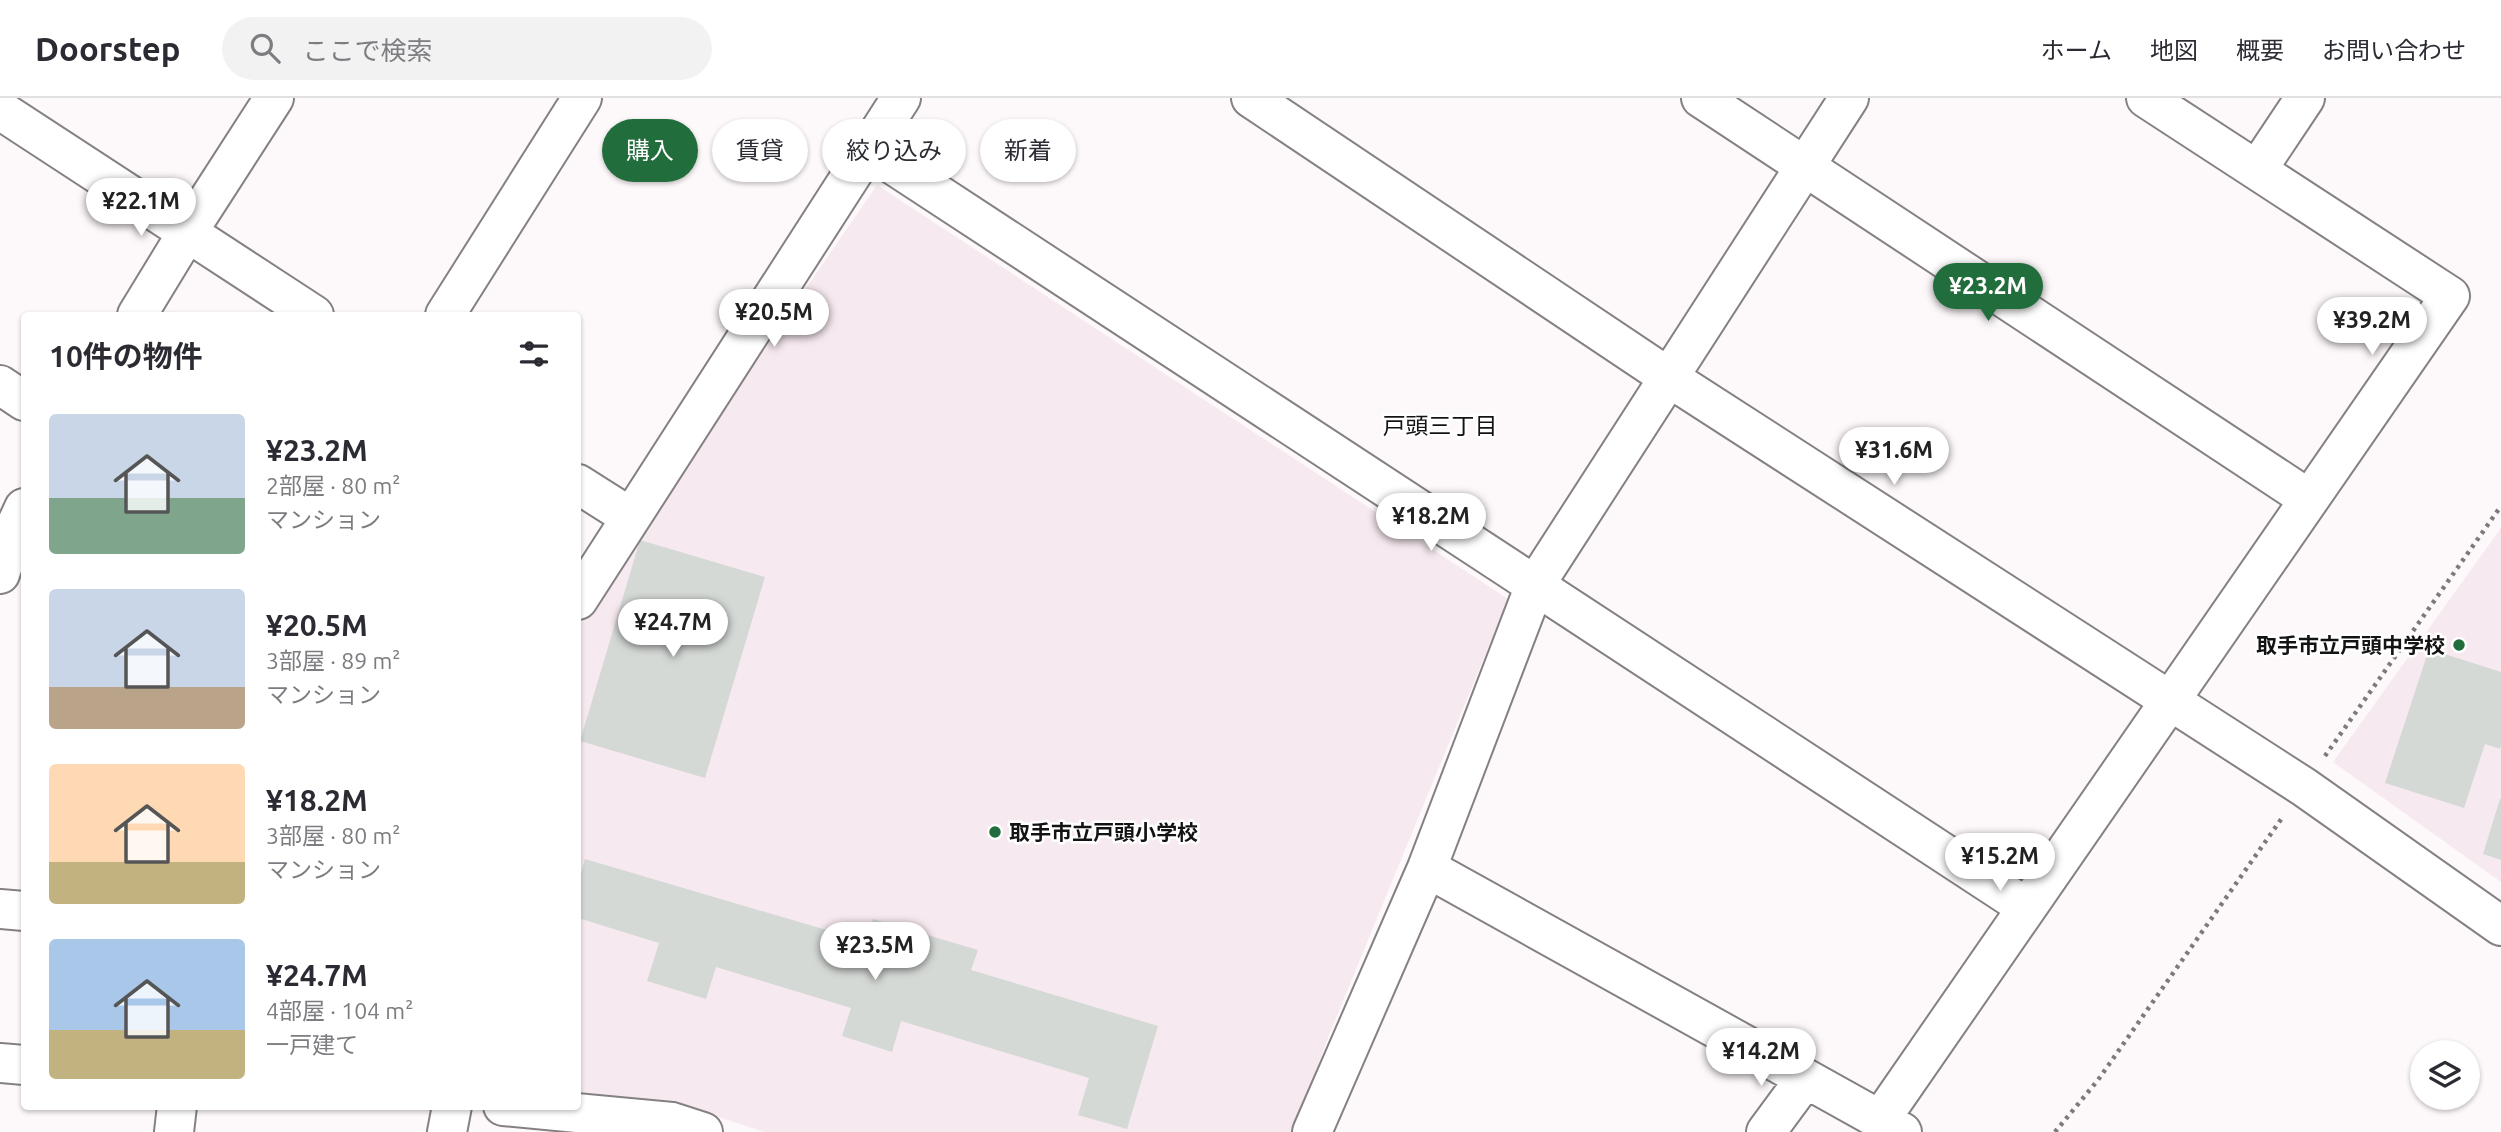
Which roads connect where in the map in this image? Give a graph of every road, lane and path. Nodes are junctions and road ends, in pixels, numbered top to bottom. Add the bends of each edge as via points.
1 (274, 98) edge
2 (582, 98) edge
3 (901, 98) edge
4 (1251, 98) edge
5 (1701, 98) edge
6 (1849, 98) edge
7 (2146, 98) edge
8 (2305, 98) edge
9 (0, 110) edge
10 (888, 119) edge
11 (1805, 168) junction
12 (2257, 170) junction
13 (848, 182) edge
14 (919, 182) edge
15 (187, 233) junction
16 (139, 312) edge
17 (309, 312) edge
18 (447, 312) edge
19 (1668, 377) junction
20 (0, 385) edge
21 (21, 399) edge
22 (581, 486) edge
23 (2309, 499) junction
24 (21, 514) edge
25 (630, 517) junction
26 (0, 574) edge
27 (1535, 585) junction
28 (581, 595) edge
29 (2169, 700) junction
30 (1427, 868) junction
31 (2026, 907) junction
32 (0, 909) edge
33 (21, 911) edge
34 (2501, 926) edge
35 (0, 1063) edge
36 (21, 1065) edge
37 (1805, 1079) junction
38 (177, 1110) edge
39 (451, 1110) edge
40 (546, 1110) edge
41 (1891, 1126) edge
42 (174, 1132) edge
43 (447, 1132) edge
44 (703, 1132) edge
45 (1312, 1132) edge
46 (1766, 1132) edge

1 - 15 street
2 - 18 street
3 - 10 street
4 - 19 street
5 - 11 street
6 - 11 street
7 - 12 street
8 - 12 street
9 - 15 street
11 - 19 street
11 - 23 street
12 - 23 street via 2451,296
13 - 25 street
14 - 27 street
15 - 16 street
15 - 17 street
19 - 27 street
19 - 29 street
20 - 21 street
22 - 25 street
23 - 29 street
24 - 26 street
25 - 28 street
27 - 30 street
27 - 31 street
29 - 31 street
29 - 34 street via 2304,786
30 - 37 street
30 - 45 street
31 - 41 street
32 - 33 street
35 - 36 street
37 - 41 street
37 - 46 street
38 - 42 street
39 - 43 street
40 - 44 street via 673,1122

